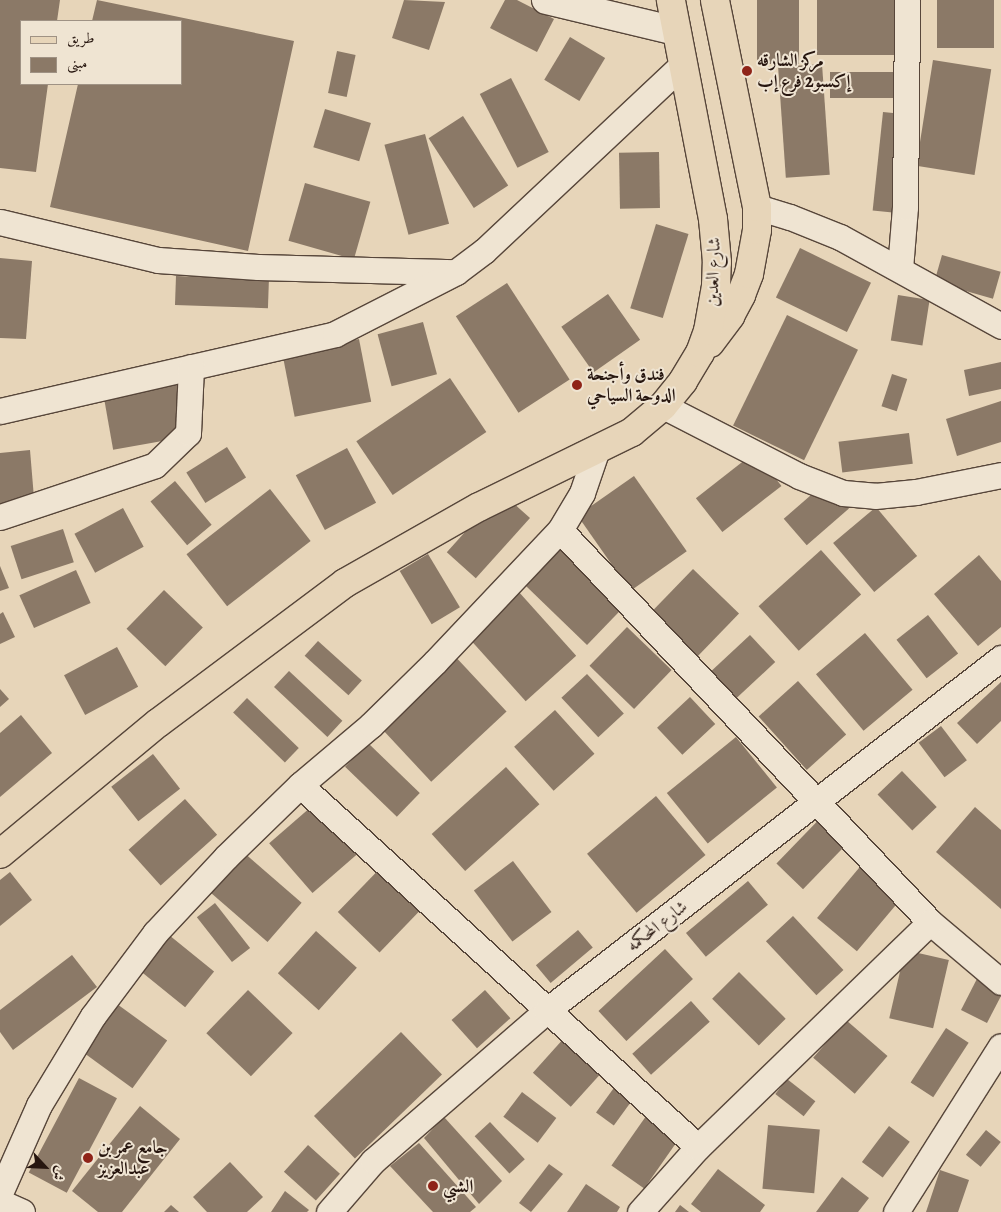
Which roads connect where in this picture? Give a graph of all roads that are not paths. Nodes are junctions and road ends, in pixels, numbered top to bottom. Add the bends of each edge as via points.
1 (546, 0) edge
2 (671, 0) edge
3 (715, 0) edge
4 (907, 0) edge
5 (676, 31) junction
6 (683, 64) junction
7 (757, 207) junction
8 (0, 222) edge
9 (900, 269) junction
10 (456, 272) junction
11 (1001, 326) edge
12 (700, 353) junction
13 (191, 367) junction
14 (663, 406) junction
15 (0, 411) edge
16 (596, 452) junction
17 (1001, 475) edge
18 (0, 517) edge
19 (560, 530) junction
20 (1001, 658) edge
21 (300, 785) junction
22 (816, 803) junction
23 (0, 854) edge
24 (930, 922) junction
25 (1001, 982) edge
26 (546, 1011) junction
27 (1001, 1046) edge
28 (698, 1147) junction
29 (0, 1193) edge
30 (0, 1202) edge
31 (22, 1212) edge
32 (329, 1212) edge
33 (640, 1212) edge
34 (896, 1212) edge

1 - 5 street
2 - 5 main road, شارع العدين
3 - 7 main road, شارع العدين
4 - 9 street via 905,207
5 - 6 main road, شارع العدين
6 - 10 street via 484,251
6 - 12 main road, شارع العدين via 713,219 717,262 713,309
7 - 9 street via 840,237
7 - 12 main road, شارع العدين via 754,252 741,295 716,336
8 - 10 street via 158,260 258,267 364,267
9 - 11 street
10 - 13 street via 335,334
12 - 14 main road
13 - 15 street
13 - 18 street via 188,433 156,466
14 - 16 main road via 632,432
14 - 17 street via 799,476 843,493 875,496 916,492
16 - 19 street via 582,493
16 - 23 main road via 478,507 345,583 158,723
19 - 21 street via 371,725
19 - 22 street
20 - 22 street, شارع المحكمه
21 - 26 street
21 - 29 street via 155,933 92,1016 39,1105
22 - 24 street
22 - 26 street, شارع المحكمه
24 - 25 street
24 - 28 street
26 - 28 street
26 - 32 street, شارع المحكمه via 373,1161
27 - 34 street
28 - 33 street
30 - 31 street

